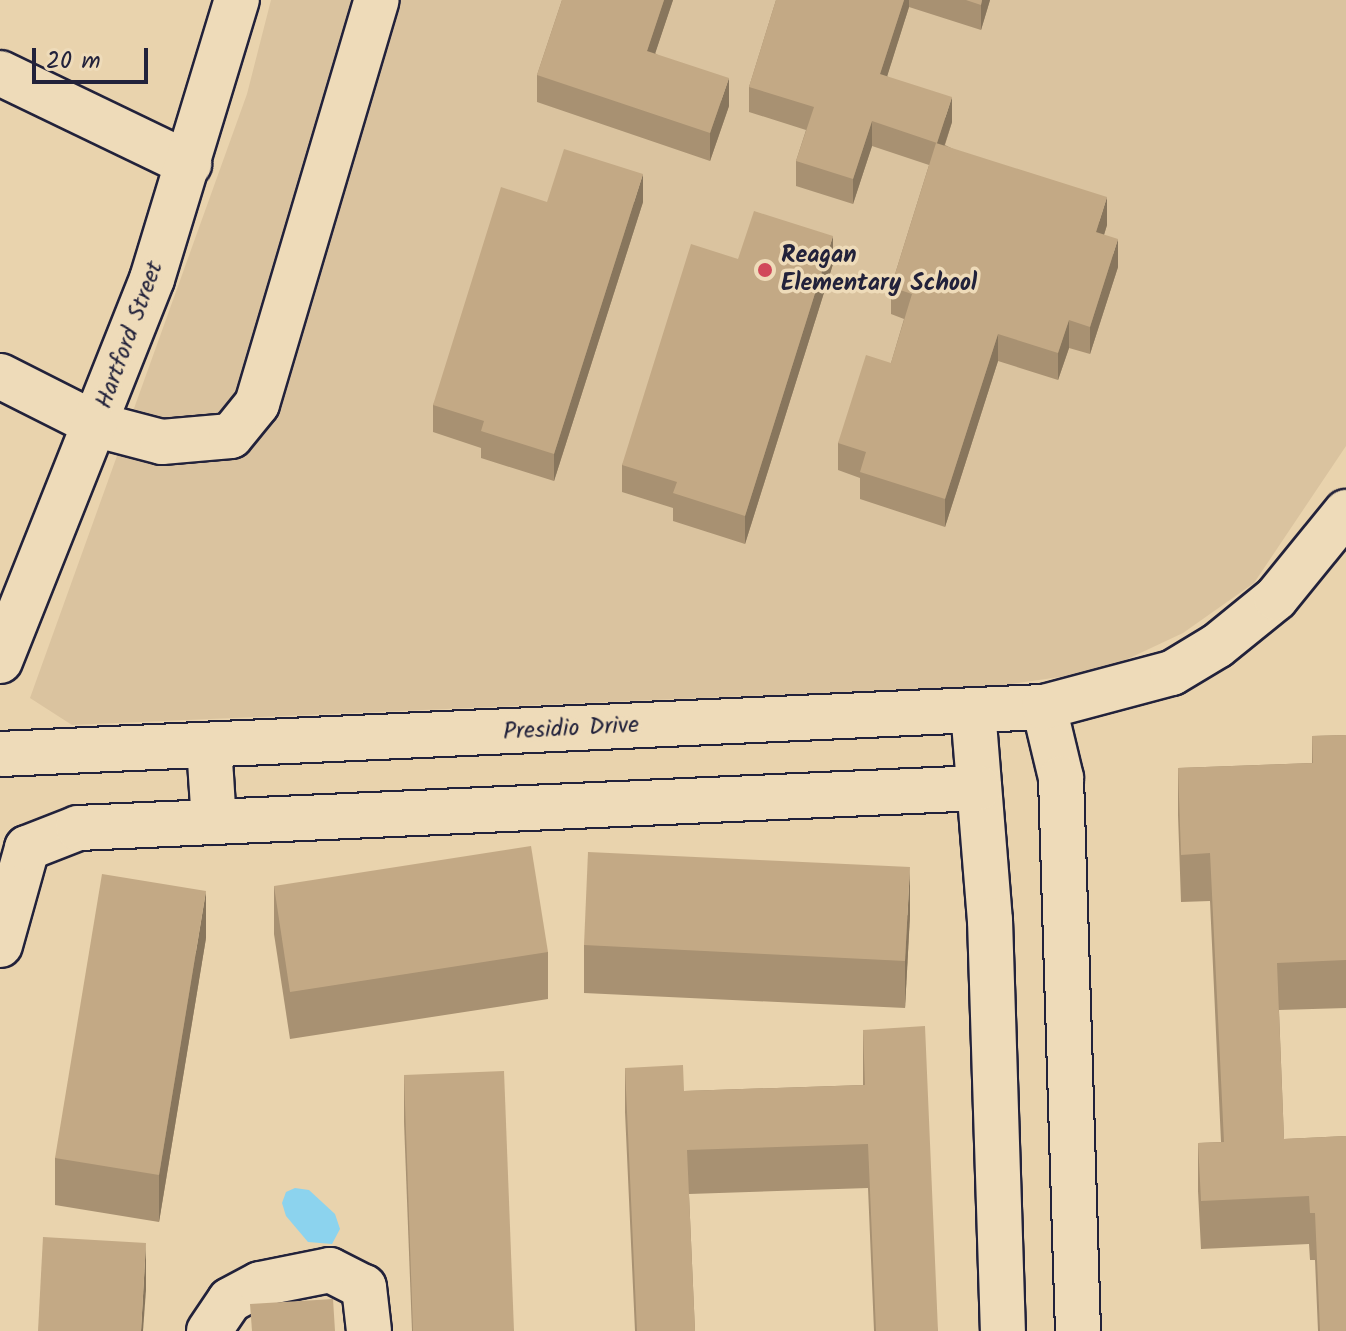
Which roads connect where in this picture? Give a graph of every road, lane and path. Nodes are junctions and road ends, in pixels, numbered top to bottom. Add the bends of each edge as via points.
1 (237, 0) edge
2 (377, 0) edge
3 (0, 73) edge
4 (189, 164) junction
5 (0, 376) edge
6 (97, 425) junction
7 (1346, 512) edge
8 (0, 661) edge
9 (1044, 707) junction
10 (973, 710) junction
11 (209, 745) junction
12 (0, 754) edge
13 (979, 788) junction
14 (214, 822) junction
15 (0, 945) edge
16 (209, 1331) edge
17 (369, 1331) edge
18 (1003, 1331) edge
19 (1078, 1331) edge

1 - 4 street, Hartford Street
2 - 6 street via 257,404 231,436 204,441 162,442
3 - 4 street
4 - 6 street, Hartford Street
5 - 6 street
6 - 8 street, Hartford Street
7 - 9 street, Presidio Drive via 1276,598 1217,646 1172,673
9 - 10 street, Presidio Drive
9 - 19 street via 1061,778
10 - 11 street, Presidio Drive
10 - 13 street
11 - 12 street, Presidio Drive
11 - 14 street
13 - 14 street
13 - 18 street via 990,920
14 - 15 street via 78,828 27,848
16 - 17 street via 230,1300 260,1284 330,1270 364,1287

